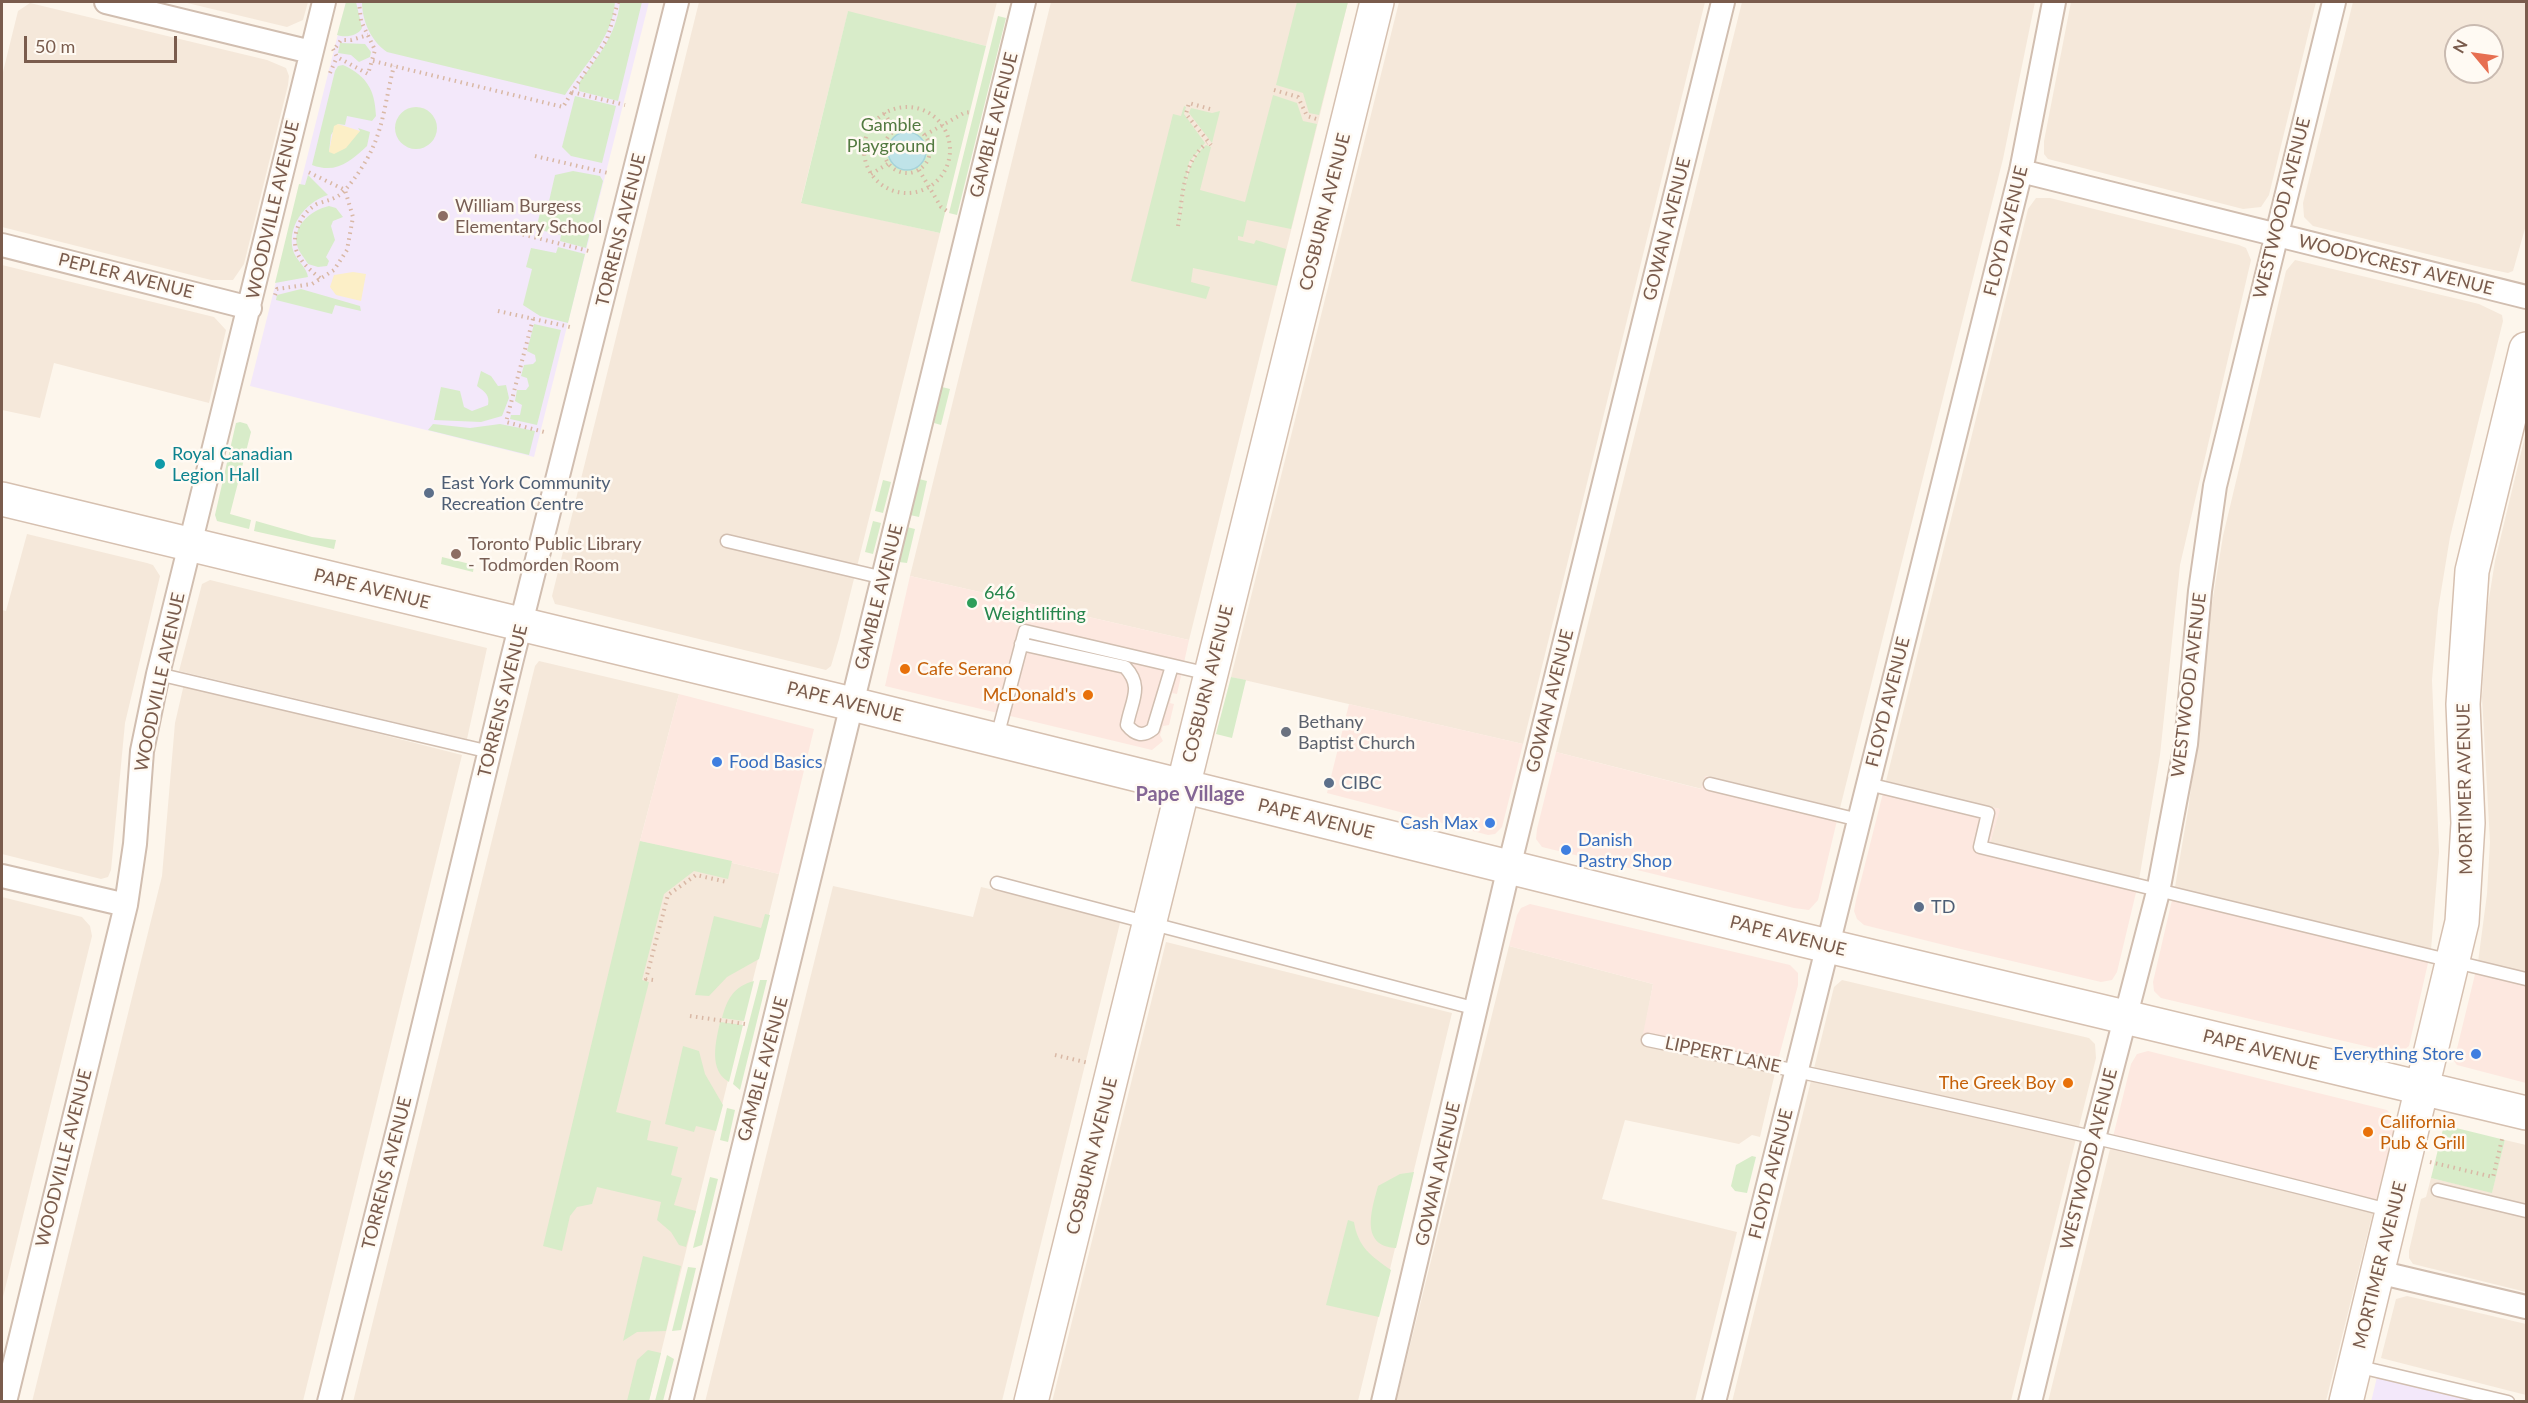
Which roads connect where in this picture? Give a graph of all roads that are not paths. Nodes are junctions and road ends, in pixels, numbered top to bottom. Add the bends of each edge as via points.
1 (106, 2) edge
2 (324, 2) edge
3 (677, 2) edge
4 (1024, 2) edge
5 (1377, 2) edge
6 (1723, 2) edge
7 (2054, 2) edge
8 (2334, 2) edge
9 (319, 50) junction
10 (2021, 171) junction
11 (2275, 236) junction
12 (2, 245) edge
13 (2526, 297) edge
14 (250, 308) junction
15 (2526, 349) edge
16 (2, 499) edge
17 (727, 542) dead end
18 (190, 543) junction
19 (884, 578) junction
20 (521, 626) junction
21 (1021, 644) junction
22 (1172, 666) junction
23 (158, 674) junction
24 (1209, 674) junction
25 (852, 704) junction
26 (996, 740) junction
27 (490, 752) junction
28 (1710, 784) dead end
29 (1868, 784) junction
30 (1182, 786) junction
31 (1858, 820) junction
32 (1509, 867) junction
33 (2, 876) edge
34 (997, 883) dead end
35 (2158, 892) junction
36 (126, 905) junction
37 (1149, 923) junction
38 (1828, 946) junction
39 (2455, 960) junction
40 (2526, 979) edge
41 (1477, 1009) junction
42 (2126, 1017) junction
43 (1648, 1040) dead end
44 (1797, 1071) junction
45 (2423, 1088) junction
46 (2526, 1113) edge
47 (2094, 1138) junction
48 (2438, 1190) dead end
49 (2393, 1211) junction
50 (2526, 1211) edge
51 (2378, 1272) junction
52 (2526, 1307) edge
53 (2355, 1366) junction
54 (5, 1401) edge
55 (329, 1401) edge
56 (681, 1401) edge
57 (1030, 1401) edge
58 (1383, 1401) edge
59 (1714, 1401) edge
60 (2030, 1401) edge
61 (2346, 1401) edge
62 (2508, 1401) edge

1 - 9 street
2 - 9 street, WOODVILLE AVENUE
3 - 20 street, TORRENS AVENUE
4 - 19 street, GAMBLE AVENUE
5 - 24 main road, COSBURN AVENUE
6 - 32 street, GOWAN AVENUE
7 - 10 street, FLOYD AVENUE
8 - 11 street, WESTWOOD AVENUE
9 - 14 street, WOODVILLE AVENUE
10 - 11 street, WOODYCREST AVENUE
10 - 29 street, FLOYD AVENUE
11 - 13 street, WOODYCREST AVENUE
11 - 35 street, WESTWOOD AVENUE via 2215,486 2200,591 2186,744
12 - 14 street, PEPLER AVENUE
14 - 18 street, WOODVILLE AVENUE
15 - 39 main road, MORTIMER AVENUE via 2472,571 2463,704 2468,867
16 - 18 main road, PAPE AVENUE
17 - 19 lane
18 - 20 main road, PAPE AVENUE
18 - 23 street, WOODVILLE AVENUE
19 - 25 street, GAMBLE AVENUE
20 - 25 main road, PAPE AVENUE
20 - 27 street, TORRENS AVENUE
21 - 22 lane via 1025,631
21 - 22 lane via 1125,667 1136,685 1127,725 1140,734 1153,729
21 - 26 lane
22 - 24 lane
23 - 27 lane
23 - 36 street, WOODVILLE AVENUE via 142,751
24 - 30 main road, COSBURN AVENUE
25 - 26 main road, PAPE AVENUE
25 - 56 street, GAMBLE AVENUE
26 - 30 main road, PAPE AVENUE
27 - 55 street, TORRENS AVENUE
28 - 31 lane
29 - 31 street, FLOYD AVENUE
29 - 35 lane via 1988,813 1980,847
30 - 32 main road, PAPE AVENUE
30 - 37 main road, COSBURN AVENUE
31 - 38 street, FLOYD AVENUE
32 - 38 main road, PAPE AVENUE
32 - 41 street, GOWAN AVENUE
33 - 36 street
34 - 37 lane
35 - 39 lane
35 - 42 street, WESTWOOD AVENUE
36 - 54 street, WOODVILLE AVENUE
37 - 41 lane
37 - 57 main road, COSBURN AVENUE
38 - 42 main road, PAPE AVENUE
38 - 44 street, FLOYD AVENUE
39 - 40 lane
39 - 45 main road, MORTIMER AVENUE
41 - 58 street, GOWAN AVENUE
42 - 45 main road, PAPE AVENUE
42 - 47 street, WESTWOOD AVENUE
43 - 44 lane, LIPPERT LANE
44 - 47 lane, LIPPERT LANE
44 - 59 street, FLOYD AVENUE
45 - 46 main road, PAPE AVENUE
45 - 49 main road, MORTIMER AVENUE
47 - 49 lane, LIPPERT LANE
47 - 60 street, WESTWOOD AVENUE
48 - 50 lane
49 - 51 main road, MORTIMER AVENUE
51 - 52 street
51 - 53 main road, MORTIMER AVENUE
53 - 61 main road, MORTIMER AVENUE
53 - 62 lane

